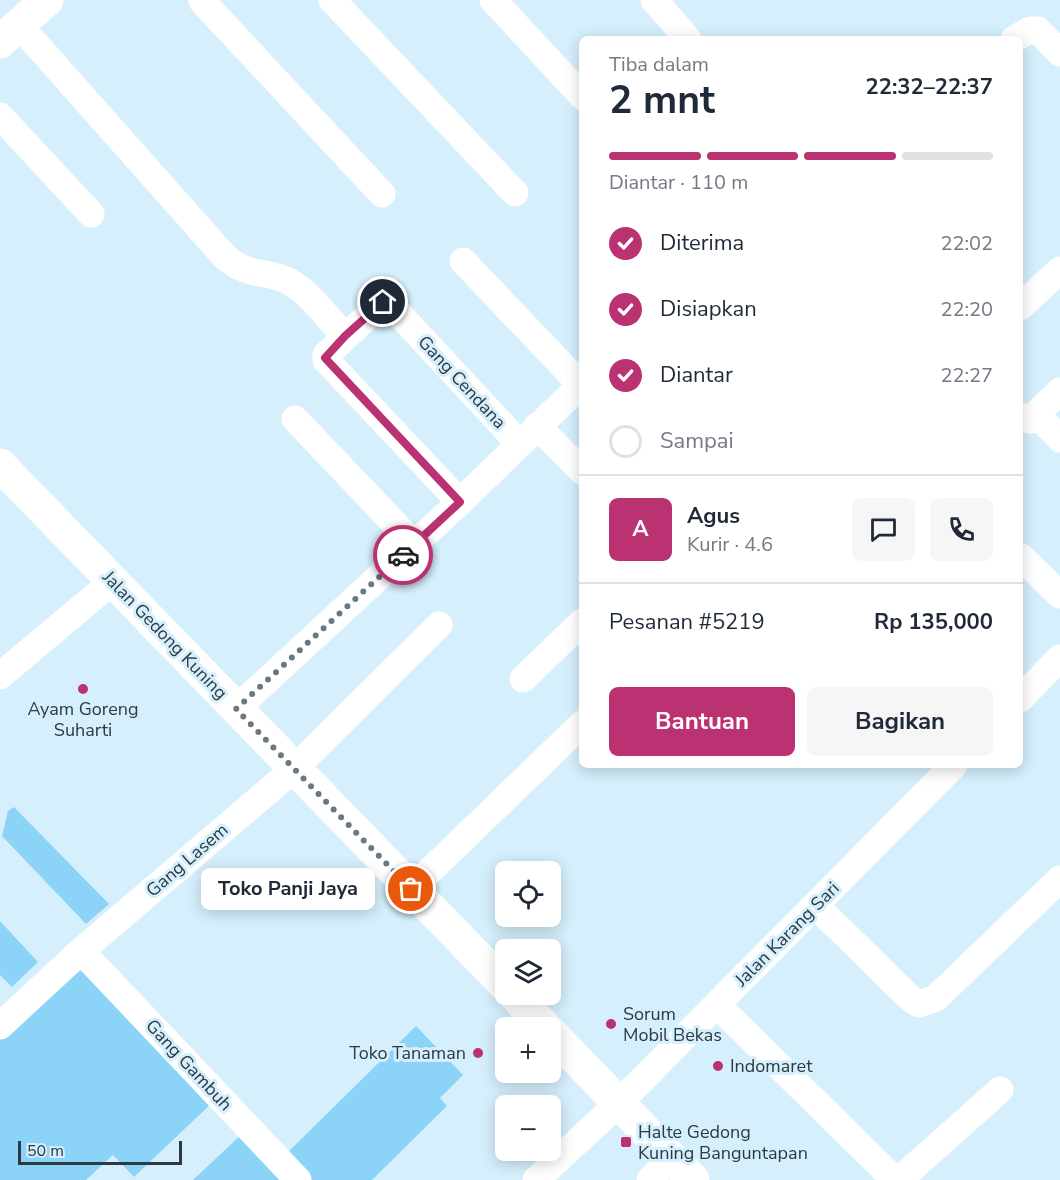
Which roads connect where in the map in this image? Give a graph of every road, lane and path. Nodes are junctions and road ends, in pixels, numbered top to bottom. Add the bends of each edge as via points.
1 (47, 0) edge
2 (332, 0) edge
3 (654, 0) edge
4 (202, 1) edge
5 (508, 5) edge
6 (9, 34) edge
7 (1022, 34) edge
8 (685, 36) edge
9 (1060, 52) edge
10 (579, 92) edge
11 (0, 116) edge
12 (515, 193) dead end
13 (382, 194) dead end
14 (91, 214) dead end
15 (463, 261) dead end
16 (1060, 270) edge
17 (1023, 304) edge
18 (345, 336) junction
19 (579, 382) edge
20 (579, 388) edge
21 (1060, 391) edge
22 (1025, 418) edge
23 (295, 419) dead end
24 (528, 435) junction
25 (1060, 439) edge
26 (0, 465) edge
27 (579, 469) edge
28 (460, 502) junction
29 (414, 544) junction
30 (1023, 559) edge
31 (113, 581) junction
32 (1060, 595) edge
33 (439, 625) dead end
34 (579, 625) edge
35 (1060, 658) edge
36 (0, 676) edge
37 (523, 679) dead end
38 (1023, 696) edge
39 (236, 709) junction
40 (579, 727) edge
41 (951, 768) edge
42 (294, 769) junction
43 (1060, 879) edge
44 (411, 889) junction
45 (815, 905) junction
46 (81, 951) junction
47 (495, 975) edge
48 (524, 1005) edge
49 (717, 1005) junction
50 (536, 1017) edge
51 (0, 1026) edge
52 (561, 1043) edge
53 (1000, 1090) dead end
54 (619, 1103) junction
55 (672, 1172) edge
56 (298, 1180) edge
57 (536, 1180) edge
58 (897, 1180) edge

1 - 6 main road
2 - 12 street
3 - 8 street
4 - 13 street
5 - 10 street
6 - 18 street via 225,258 252,274 288,281
7 - 9 street via 1038,30
11 - 14 street
15 - 19 street
16 - 17 street
18 - 24 street, Gang Cendana via 383,302 389,303
18 - 28 street, Gang Cendana via 326,355 330,365
20 - 24 street
21 - 22 street
22 - 25 street via 1042,422
23 - 29 street
24 - 27 street
24 - 28 street
26 - 31 main road, Jalan Gedong Kuning
28 - 29 street
29 - 39 street
30 - 32 street
31 - 36 street
31 - 39 main road, Jalan Gedong Kuning
33 - 42 street, Gang Lasem
34 - 37 street
35 - 38 street
39 - 42 main road, Jalan Gedong Kuning
40 - 44 street
41 - 45 street, Jalan Karang Sari
42 - 44 main road, Jalan Gedong Kuning
42 - 46 street, Gang Lasem
43 - 45 street via 936,998 919,1004
44 - 47 main road, Jalan Gedong Kuning
45 - 49 street, Jalan Karang Sari
46 - 51 street, Gang Lasem
46 - 56 street, Gang Gambuh
48 - 50 main road
49 - 54 street, Jalan Karang Sari
49 - 58 street
52 - 54 main road
53 - 58 street
54 - 55 main road
54 - 57 street, Jalan Karang Sari

